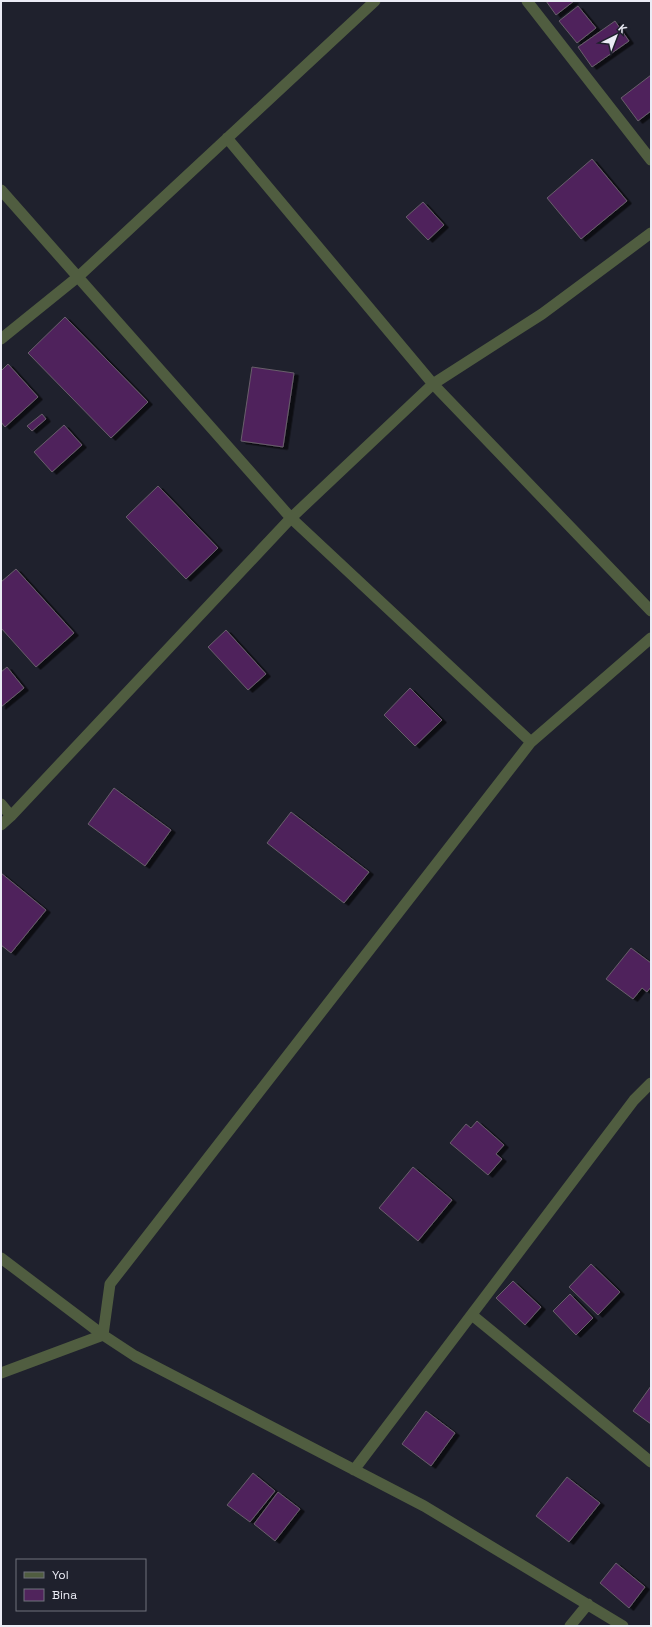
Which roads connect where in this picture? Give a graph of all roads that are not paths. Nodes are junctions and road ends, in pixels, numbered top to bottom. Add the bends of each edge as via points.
1 (375, 1) edge
2 (527, 1) edge
3 (227, 138) junction
4 (651, 160) edge
5 (1, 190) edge
6 (651, 233) edge
7 (79, 276) junction
8 (1, 339) edge
9 (433, 384) junction
10 (291, 518) junction
11 (651, 611) edge
12 (651, 638) edge
13 (531, 742) junction
14 (1, 804) edge
15 (12, 816) junction
16 (1, 825) edge
17 (651, 1083) edge
18 (1, 1258) edge
19 (472, 1315) junction
20 (103, 1335) junction
21 (1, 1373) edge
22 (651, 1462) edge
23 (354, 1470) junction
24 (588, 1604) junction
25 (570, 1626) edge
26 (623, 1626) edge

1 - 3 street
2 - 4 street
3 - 7 street
3 - 9 street
5 - 7 street
6 - 9 street via 542,314
7 - 8 street
7 - 10 street
9 - 10 street
9 - 11 street
10 - 13 street
10 - 15 street
12 - 13 street
13 - 20 street via 110,1284
14 - 15 street
15 - 16 street
17 - 19 street via 634,1100
18 - 20 street
19 - 22 street
19 - 23 street
20 - 21 street
20 - 23 street via 135,1356
23 - 24 street via 424,1506
24 - 25 street
24 - 26 street

